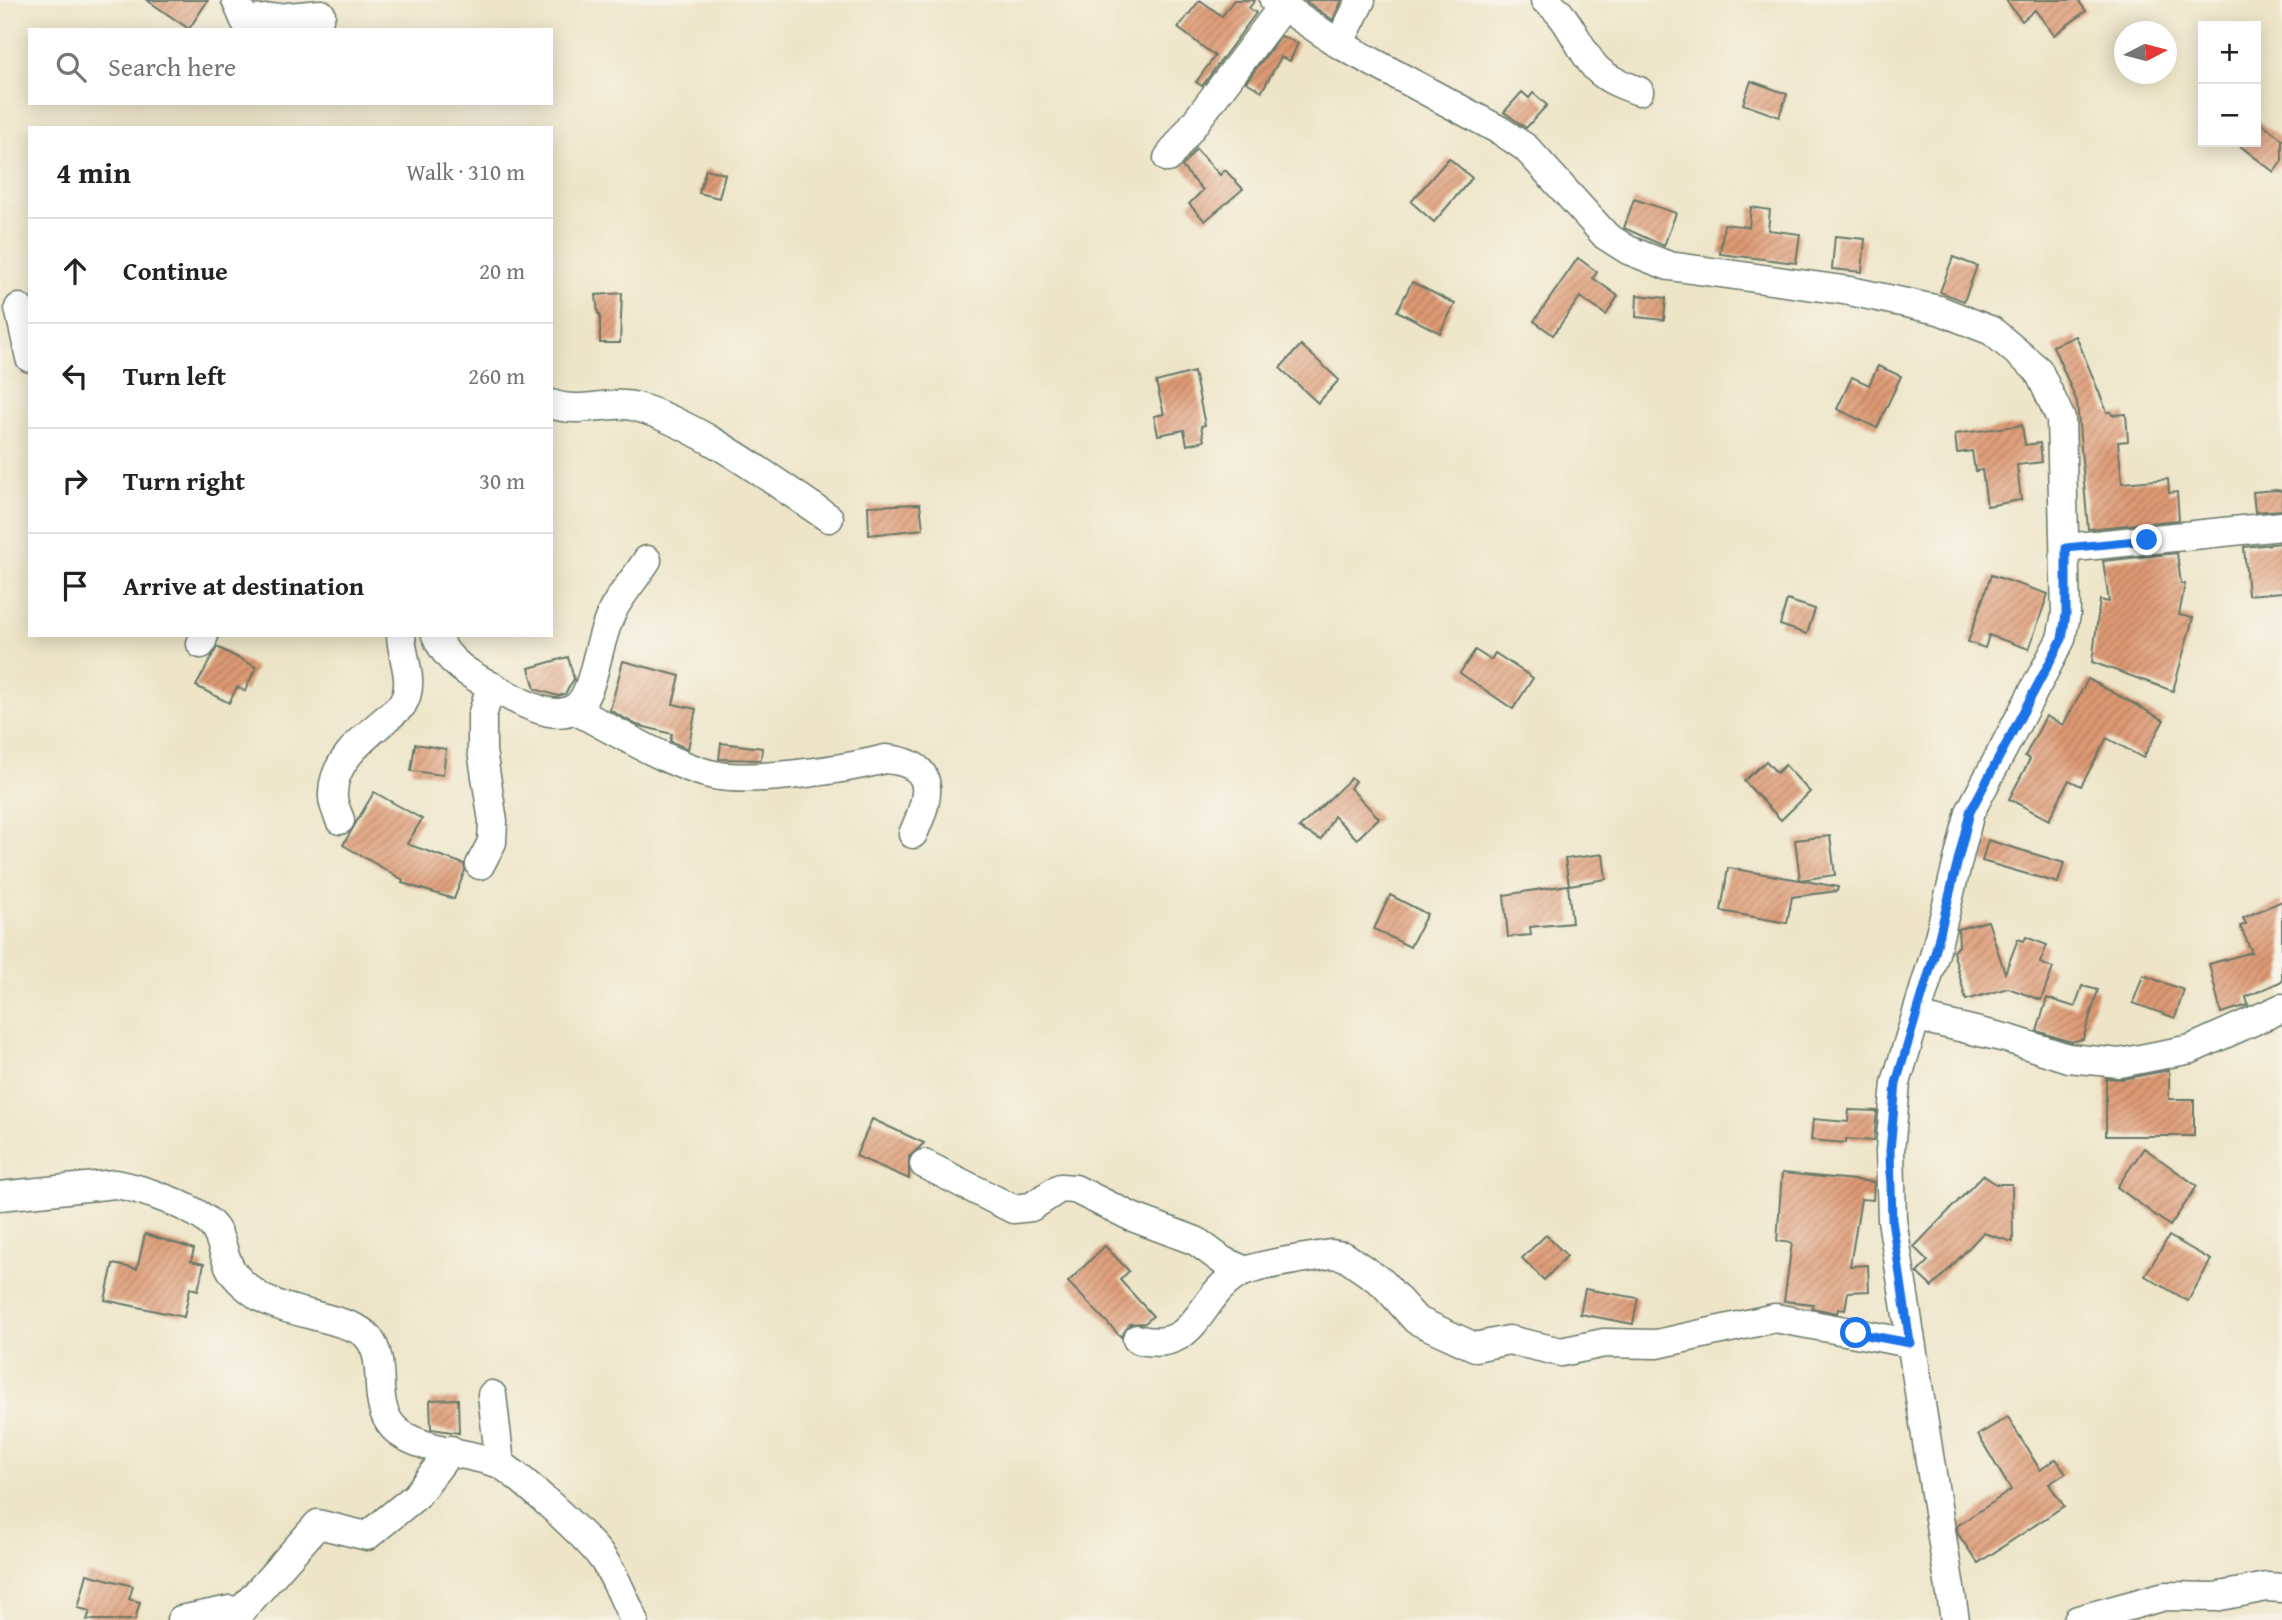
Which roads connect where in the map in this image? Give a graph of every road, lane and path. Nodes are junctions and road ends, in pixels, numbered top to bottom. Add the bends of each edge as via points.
1 (236, 0) edge
2 (1361, 0) edge
3 (1545, 0) edge
4 (1278, 3) edge
5 (321, 14) dead end
6 (1339, 44) junction
7 (1639, 91) dead end
8 (1168, 158) dead end
9 (16, 305) edge
10 (28, 350) edge
11 (553, 405) edge
12 (829, 518) dead end
13 (2282, 526) edge
14 (2066, 548) junction
15 (647, 561) dead end
16 (401, 637) edge
17 (437, 637) edge
18 (491, 686) junction
19 (573, 709) junction
20 (340, 820) dead end
21 (912, 834) dead end
22 (480, 865) dead end
23 (2282, 1008) edge
24 (1917, 1017) junction
25 (924, 1164) dead end
26 (0, 1196) edge
27 (1246, 1271) junction
28 (1137, 1339) dead end
29 (1910, 1343) junction
30 (492, 1395) dead end
31 (451, 1450) junction
32 (500, 1464) junction
33 (2282, 1588) edge
34 (236, 1616) edge
35 (181, 1620) edge
36 (635, 1620) edge
37 (1955, 1620) edge
38 (2078, 1620) edge

1 - 5 street via 245,21
2 - 6 street
3 - 7 street via 1572,30 1595,67 1614,82
4 - 6 street
4 - 8 street
6 - 14 street via 1526,148 1606,236 1628,250 1669,266 1850,291 1939,310 1992,331 2038,370 2061,419
9 - 10 street
11 - 12 street via 571,410 635,406 697,434
13 - 14 street
14 - 24 street via 2062,639 1970,812
15 - 19 street via 611,614 593,684 584,701
16 - 20 street via 408,694 345,758 332,796
17 - 18 street via 456,665
18 - 19 street via 529,707 547,712
18 - 22 street via 482,716 482,751 492,842
19 - 21 street via 689,767 719,776 754,777 901,760 917,767 928,795
23 - 24 street via 2191,1049 2120,1063 2068,1058
24 - 29 street via 1896,1083 1890,1151 1892,1220
25 - 27 street via 1013,1209 1031,1207 1060,1188 1075,1189 1196,1241
26 - 31 street via 116,1184 201,1215 214,1227 233,1275 262,1298 290,1312 354,1328 368,1336 376,1354 380,1407 394,1429 413,1440
27 - 28 street via 1228,1282 1182,1334 1151,1343
27 - 29 street via 1331,1254 1343,1256 1383,1283 1416,1320 1475,1347 1509,1340 1561,1352 1604,1342 1657,1344 1775,1318
29 - 37 street
30 - 32 street
31 - 32 street
31 - 34 street via 416,1496 367,1536 318,1524
32 - 36 street via 601,1555
33 - 38 street via 2215,1597 2165,1596
34 - 35 street via 230,1610

